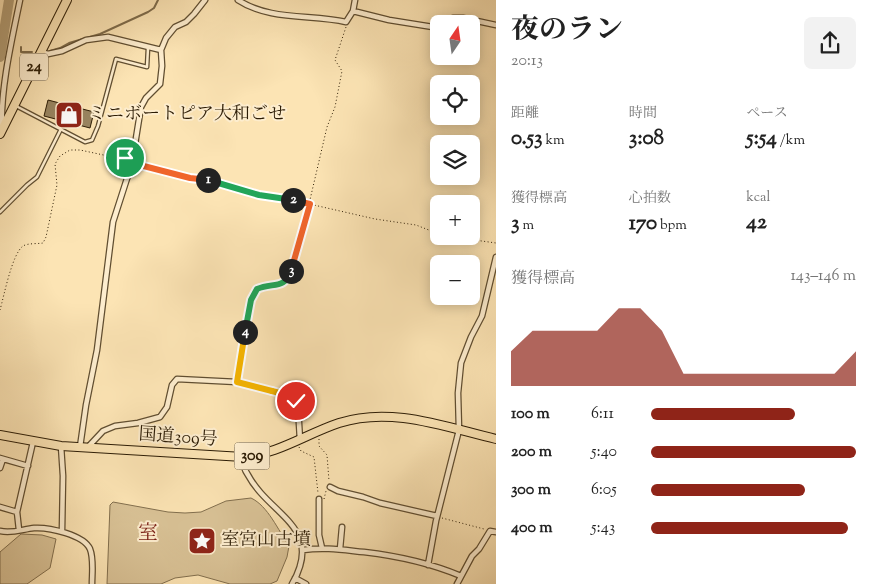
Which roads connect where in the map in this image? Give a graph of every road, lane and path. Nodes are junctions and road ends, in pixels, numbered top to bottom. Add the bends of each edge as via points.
1 (20, 0) edge
2 (67, 0) edge
3 (205, 0) edge
4 (238, 0) edge
5 (355, 0) edge
6 (353, 11) junction
7 (346, 22) junction
8 (480, 22) edge
9 (496, 25) edge
10 (430, 27) edge
11 (148, 48) junction
12 (161, 50) junction
13 (42, 52) junction
14 (15, 105) junction
15 (60, 129) junction
16 (1, 132) edge
17 (132, 163) junction
18 (310, 204) junction
19 (0, 212) edge
20 (430, 230) edge
21 (480, 241) edge
22 (496, 243) edge
23 (496, 257) edge
24 (0, 310) edge
25 (237, 382) junction
26 (459, 430) junction
27 (319, 431) junction
28 (0, 435) edge
29 (496, 439) edge
30 (298, 440) junction
31 (33, 442) junction
32 (61, 446) junction
33 (84, 447) junction
34 (242, 457) junction
35 (1, 458) edge
36 (28, 466) junction
37 (0, 468) edge
38 (330, 487) joint
39 (319, 499) joint
40 (0, 507) edge
41 (17, 512) junction
42 (437, 516) junction
43 (342, 527) dead end
44 (19, 530) junction
45 (0, 531) edge
46 (62, 531) junction
47 (490, 531) junction
48 (496, 532) edge
49 (322, 548) junction
50 (340, 549) junction
51 (303, 550) junction
52 (428, 565) junction
53 (461, 576) junction
54 (295, 578) junction
55 (92, 584) edge
56 (292, 584) edge
57 (306, 584) edge
58 (457, 584) edge

1 - 16 street via 5,79
2 - 13 highway, 24
3 - 12 street via 186,22 175,27
4 - 7 street via 250,7 277,14
5 - 6 street
6 - 7 street
6 - 10 street
7 - 18 path via 335,60 342,71 339,87
8 - 9 street
11 - 12 street
11 - 13 street via 99,37 62,51
11 - 15 lane via 147,67 116,59 92,140 85,142
12 - 17 street via 160,84 141,107
13 - 14 highway, 24
14 - 15 lane
14 - 16 highway, 24
15 - 19 lane via 38,177
17 - 18 path via 259,195
17 - 24 path via 125,158 80,150 70,150 60,156 55,164 57,185 46,237 43,243 25,245 18,250
17 - 33 street via 114,222 97,350 86,404
18 - 20 path
18 - 25 path via 287,279 283,284 257,289 253,295
21 - 22 path
23 - 26 street via 482,316 461,363
25 - 30 street via 291,396 298,407
25 - 33 street via 177,379 160,417 115,426 103,431
26 - 27 highway, 国道309号 / 309 via 379,416 356,418
26 - 29 highway, 国道309号 / 309
26 - 42 street
27 - 30 highway, 国道309号 / 309
27 - 38 path via 319,446 327,455
28 - 31 highway, 国道309号 / 309
30 - 34 highway, 国道309号 / 309 via 263,454
30 - 39 path via 301,450 314,457
31 - 32 highway, 国道309号 / 309
31 - 36 street
32 - 33 highway, 国道309号 / 309
32 - 46 street
33 - 34 highway, 国道309号 / 309
34 - 51 street via 255,487 294,526
35 - 36 street
35 - 37 street
36 - 41 street
38 - 42 street
39 - 49 street
40 - 41 street
41 - 44 street
42 - 47 path
42 - 52 street
43 - 50 street
44 - 45 street via 11,533
44 - 46 street
46 - 55 street via 90,548
47 - 48 street
47 - 53 street
49 - 50 street
49 - 51 street
50 - 52 street via 392,555
51 - 54 street
52 - 53 street
53 - 58 street
54 - 56 street
54 - 57 street

